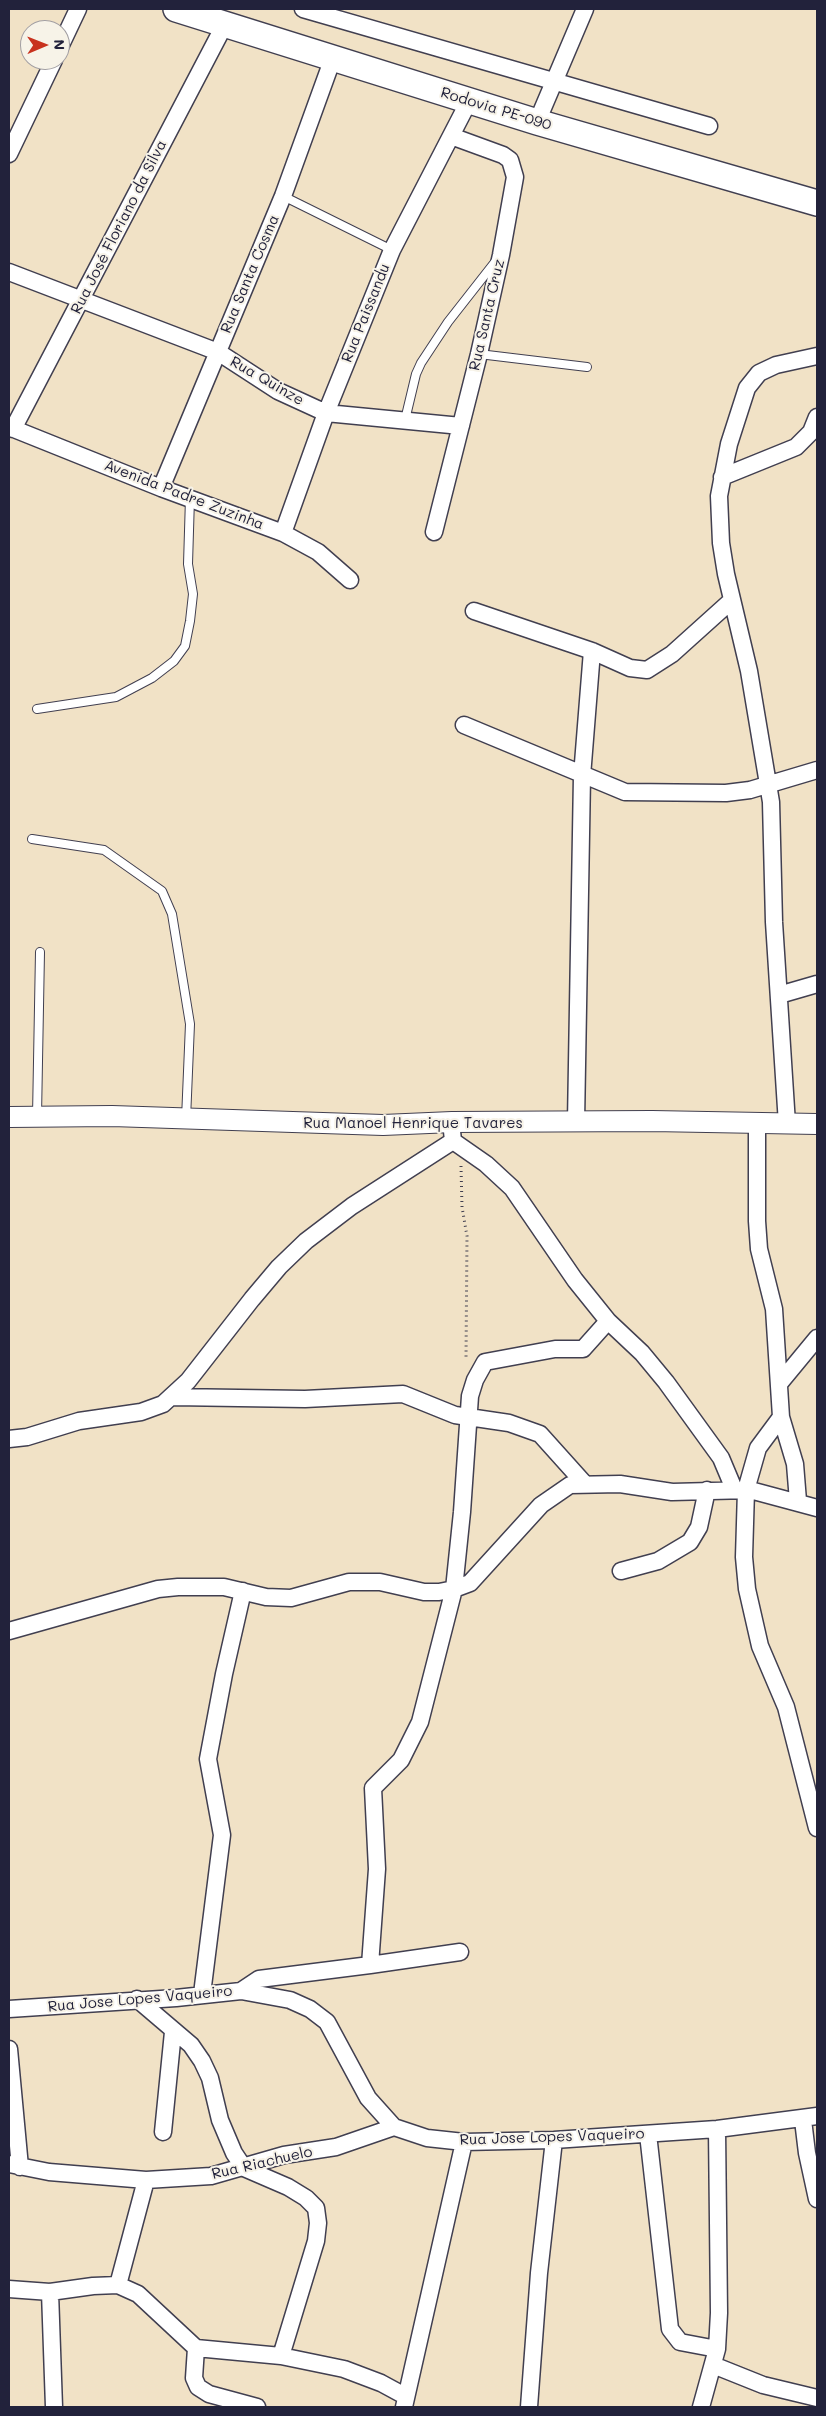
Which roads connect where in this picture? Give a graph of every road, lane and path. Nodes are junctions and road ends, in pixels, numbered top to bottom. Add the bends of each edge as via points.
1 (78, 9) edge
2 (176, 9) edge
3 (304, 9) edge
4 (585, 9) edge
5 (213, 17) edge
6 (70, 26) edge
7 (333, 58) junction
8 (49, 70) edge
9 (555, 82) junction
10 (469, 101) junction
11 (537, 122) junction
12 (709, 126) dead end
13 (450, 136) junction
14 (9, 154) edge
15 (283, 196) junction
16 (817, 203) edge
17 (392, 250) junction
18 (501, 255) junction
19 (9, 272) edge
20 (81, 301) junction
21 (218, 352) junction
22 (479, 354) junction
23 (817, 356) edge
24 (587, 367) dead end
25 (326, 414) junction
26 (817, 416) edge
27 (405, 420) junction
28 (462, 426) junction
29 (11, 428) edge
30 (722, 477) junction
31 (161, 488) junction
32 (190, 498) junction
33 (434, 532) dead end
34 (283, 533) junction
35 (350, 580) dead end
36 (732, 600) junction
37 (474, 611) dead end
38 (592, 651) junction
39 (37, 709) dead end
40 (464, 725) dead end
41 (817, 770) edge
42 (582, 776) junction
43 (768, 784) junction
44 (32, 839) dead end
45 (40, 952) dead end
46 (817, 984) edge
47 (779, 995) junction
48 (36, 1116) junction
49 (9, 1117) edge
50 (186, 1119) junction
51 (576, 1122) junction
52 (757, 1123) junction
53 (787, 1124) junction
54 (817, 1124) edge
55 (455, 1136) junction
56 (608, 1321) junction
57 (817, 1338) edge
58 (475, 1380) junction
59 (779, 1384) junction
60 (173, 1397) junction
61 (469, 1417) junction
62 (781, 1417) junction
63 (9, 1439) edge
64 (584, 1483) junction
65 (707, 1490) junction
66 (740, 1490) junction
67 (798, 1502) junction
68 (817, 1508) edge
69 (621, 1571) dead end
70 (454, 1589) junction
71 (243, 1591) junction
72 (9, 1631) edge
73 (817, 1828) edge
74 (460, 1952) dead end
75 (370, 1965) junction
76 (241, 1991) junction
77 (202, 1994) junction
78 (137, 1999) junction
79 (9, 2009) edge
80 (173, 2032) junction
81 (9, 2049) edge
82 (810, 2118) edge
83 (394, 2127) junction
84 (717, 2130) junction
85 (163, 2132) dead end
86 (648, 2134) junction
87 (554, 2140) junction
88 (464, 2142) junction
89 (14, 2166) edge
90 (244, 2168) junction
91 (146, 2180) junction
92 (817, 2200) edge
93 (118, 2286) junction
94 (9, 2289) edge
95 (50, 2292) junction
96 (196, 2348) junction
97 (717, 2349) junction
98 (281, 2356) junction
99 (713, 2366) junction
100 (817, 2398) edge
101 (405, 2402) edge
102 (54, 2407) edge
103 (257, 2407) edge
104 (529, 2407) edge
105 (701, 2407) edge

1 - 6 street
2 - 5 main road, Rodovia PE-090
3 - 9 street
4 - 9 street
5 - 7 main road, Rodovia PE-090
5 - 20 street, Rua José Floriano da Silva
7 - 10 main road, Rodovia PE-090
7 - 15 street, Rua Santa Cosma
8 - 14 street
9 - 11 street
9 - 12 street
10 - 11 main road, Rodovia PE-090
10 - 13 street, Rua Paissandu
11 - 16 main road, Rodovia PE-090
13 - 17 street, Rua Paissandu
13 - 18 street, Rua Santa Cruz via 503,155 514,168
15 - 17 lane
15 - 21 street, Rua Santa Cosma
17 - 25 street, Rua Paissandu
18 - 22 street, Rua Santa Cruz
18 - 27 lane via 425,355 416,374
19 - 20 street, Rua Quinze
20 - 21 street, Rua Quinze
20 - 29 street, Rua José Floriano da Silva
21 - 25 street, Rua Quinze via 278,391
21 - 31 street, Rua Santa Cosma
22 - 24 lane
22 - 28 street, Rua Santa Cruz
23 - 30 street via 776,365 759,373 747,388
25 - 27 street, Rua Quinze
25 - 34 street, Rua Paissandu
26 - 30 street via 811,432 796,447
27 - 28 street, Rua Quinze
28 - 33 street, Rua Santa Cruz
29 - 31 street, Avenida Padre Zuzinha
30 - 36 street via 719,496 721,543
31 - 32 street, Avenida Padre Zuzinha
32 - 34 street, Avenida Padre Zuzinha
32 - 39 lane via 188,564 193,594 184,646 174,661 152,678 116,697
34 - 35 street, Avenida Padre Zuzinha via 318,552
36 - 38 street via 653,669 630,668
36 - 43 street
37 - 38 street
38 - 42 street
40 - 42 street
41 - 43 street
42 - 43 street via 625,792 726,794
42 - 51 street
43 - 47 street via 772,802
44 - 50 lane via 104,850 162,891 172,914 190,1024
45 - 48 lane
46 - 47 street
47 - 53 street
48 - 49 street, Rua Manoel Henrique Tavares
48 - 50 street, Rua Manoel Henrique Tavares
50 - 55 street, Rua Manoel Henrique Tavares via 383,1126
51 - 52 street, Rua Manoel Henrique Tavares
51 - 55 street, Rua Manoel Henrique Tavares
52 - 53 street, Rua Manoel Henrique Tavares
52 - 59 street via 759,1249 774,1309
53 - 54 street, Rua Manoel Henrique Tavares
55 - 56 street via 512,1188 575,1280
55 - 58 path via 467,1236 466,1360
55 - 60 street via 306,1241 268,1280
56 - 58 street via 583,1349 555,1349 485,1362
56 - 66 street via 642,1353 685,1406
57 - 59 street
58 - 61 street
59 - 62 street
60 - 61 street via 304,1399 403,1394 455,1415
60 - 63 street via 153,1409 79,1420 27,1437
61 - 64 street via 509,1423 540,1434
61 - 70 street
62 - 66 street via 758,1448
62 - 67 street via 795,1464
64 - 65 street via 620,1484 672,1492
64 - 70 street via 570,1485 541,1505 480,1574 470,1583
65 - 66 street
65 - 69 street via 699,1527 690,1542 658,1561
66 - 67 street
66 - 73 street via 747,1589 760,1646 786,1707
67 - 68 street
70 - 71 street via 424,1592 370,1581 349,1582 291,1598 266,1597
70 - 75 street via 420,1722 401,1760 373,1788 377,1869
71 - 72 street via 210,1586 158,1589
71 - 77 street via 208,1759 222,1835
74 - 75 street
75 - 76 street via 259,1979
76 - 77 street, Rua Jose Lopes Vaqueiro
76 - 83 street, Rua Jose Lopes Vaqueiro via 290,2000 327,2022 368,2098
77 - 78 street, Rua Jose Lopes Vaqueiro
78 - 79 street, Rua Jose Lopes Vaqueiro
78 - 80 street
80 - 85 street
80 - 90 street via 191,2046 202,2061 210,2078 220,2120
81 - 89 street
82 - 84 street, Rua Jose Lopes Vaqueiro
82 - 92 street via 807,2153
83 - 88 street, Rua Jose Lopes Vaqueiro via 427,2138
83 - 90 street, Rua Riachuelo via 336,2147 284,2155
84 - 86 street, Rua Jose Lopes Vaqueiro
84 - 97 street
86 - 87 street, Rua Jose Lopes Vaqueiro
86 - 97 street via 670,2329 680,2342
87 - 88 street, Rua Jose Lopes Vaqueiro
87 - 104 street via 539,2273
88 - 101 street
89 - 91 street, Rua Riachuelo
90 - 91 street, Rua Riachuelo via 211,2176
90 - 98 street via 306,2198 313,2203 318,2214 316,2241
91 - 93 street
93 - 95 street
93 - 96 street via 138,2294
94 - 95 street
95 - 102 street
96 - 98 street
96 - 103 street via 194,2378 198,2388
97 - 99 street
98 - 101 street via 344,2369 381,2383
99 - 100 street via 763,2385
99 - 105 street

